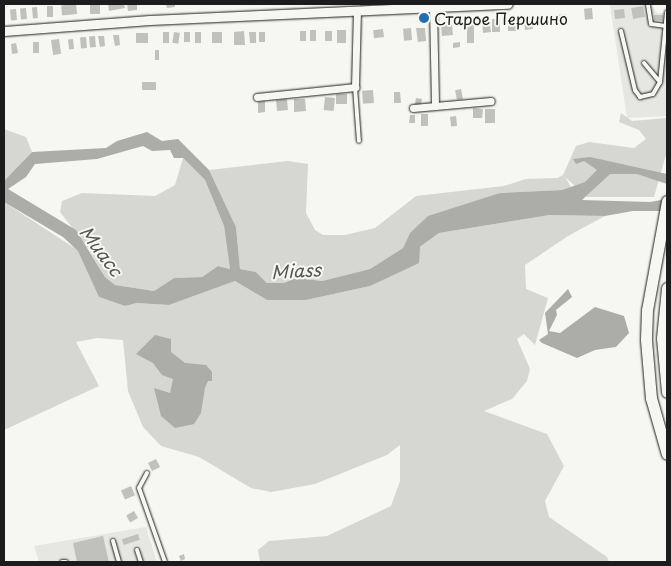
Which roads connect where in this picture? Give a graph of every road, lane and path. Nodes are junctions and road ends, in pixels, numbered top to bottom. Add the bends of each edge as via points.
1 (508, 4) edge
2 (454, 5) edge
3 (648, 5) dead end
4 (433, 8) junction
5 (667, 12) edge
6 (356, 13) junction
7 (666, 26) junction
8 (4, 31) edge
9 (622, 31) dead end
10 (644, 62) dead end
11 (660, 82) junction
12 (355, 87) junction
13 (257, 98) dead end
14 (491, 101) dead end
15 (435, 106) junction
16 (412, 108) dead end
17 (359, 141) dead end
18 (667, 201) edge
19 (667, 288) edge
20 (665, 371) edge
21 (667, 392) edge
22 (667, 454) edge
23 (146, 472) dead end
24 (113, 541) dead end
25 (137, 550) dead end
26 (62, 562) edge
27 (66, 562) edge
28 (119, 562) edge
29 (141, 562) edge
30 (165, 562) edge

1 - 2 street
2 - 4 street
3 - 7 lane via 651,24
4 - 6 street
4 - 15 street
5 - 7 lane
6 - 8 street via 150,20
6 - 12 street
7 - 11 lane
9 - 11 lane via 640,97 653,94
10 - 11 lane
12 - 13 street
12 - 17 lane
14 - 15 street
15 - 16 street
18 - 22 main road via 646,340 651,398
19 - 20 main road via 662,338
20 - 21 main road
23 - 30 lane via 139,488
24 - 28 lane
25 - 29 lane
26 - 27 lane

